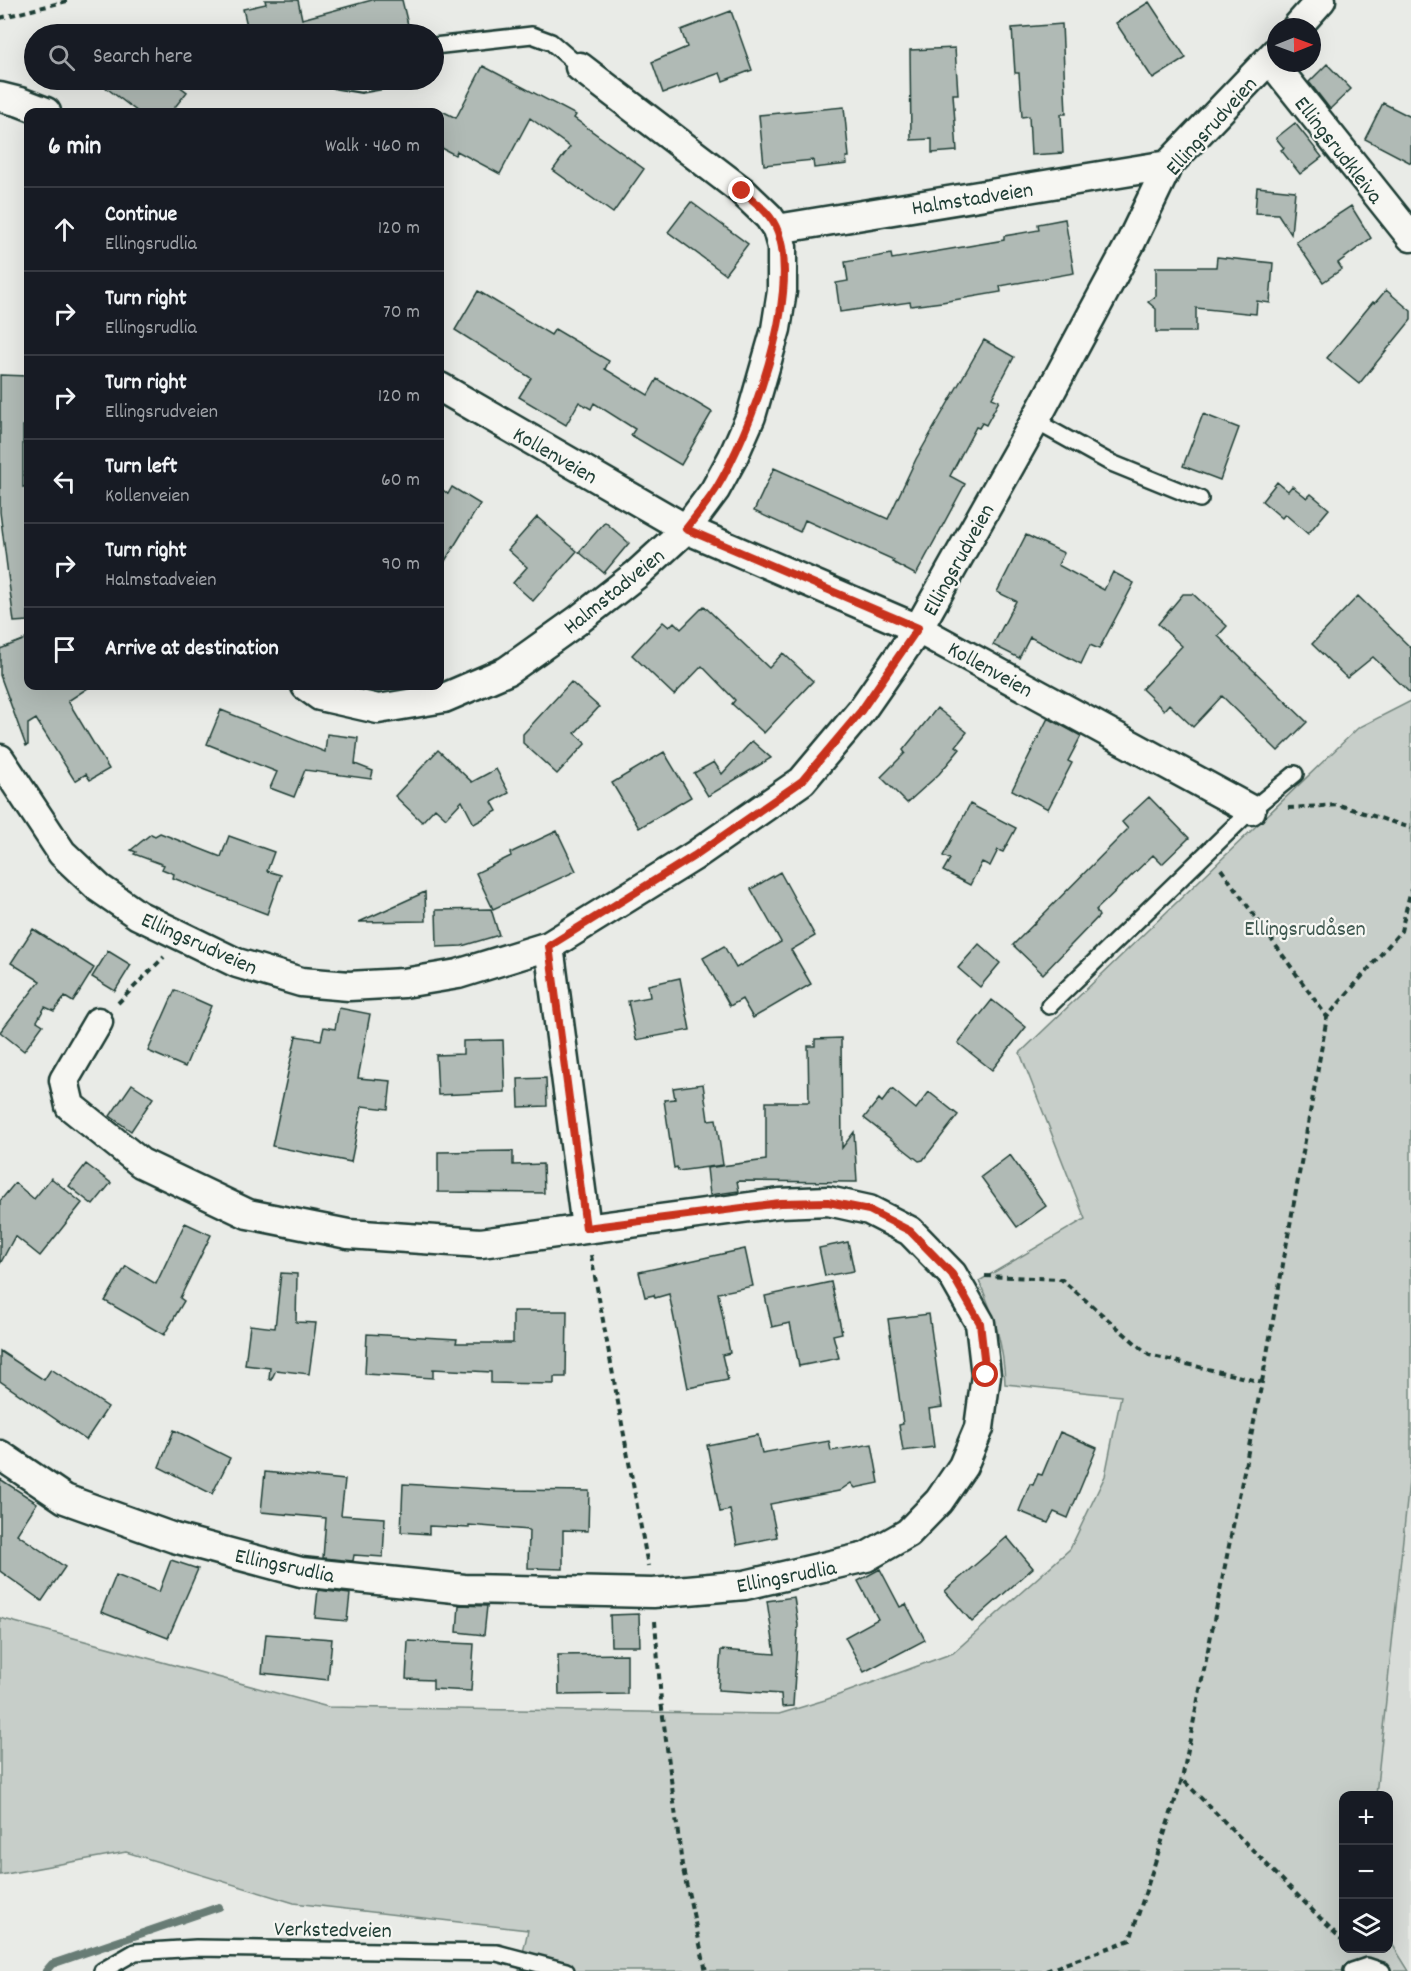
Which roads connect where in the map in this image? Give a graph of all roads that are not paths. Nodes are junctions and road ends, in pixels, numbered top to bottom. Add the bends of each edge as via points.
1 (1321, 0) edge
2 (1306, 18) edge
3 (444, 45) edge
4 (1267, 62) edge
5 (580, 67) joint
6 (1285, 72) edge
7 (0, 98) edge
8 (36, 108) edge
9 (1168, 165) junction
10 (777, 229) junction
11 (1411, 237) edge
12 (444, 389) edge
13 (1035, 421) junction
14 (1200, 499) dead end
15 (686, 529) junction
16 (918, 628) junction
17 (312, 690) edge
18 (0, 759) edge
19 (1294, 774) dead end
20 (1251, 810) junction
21 (549, 946) junction
22 (1050, 1006) dead end
23 (98, 1022) road end
24 (586, 1228) junction
25 (0, 1455) edge
26 (102, 1971) edge
27 (566, 1971) edge
28 (1352, 1971) edge
29 (1382, 1971) edge

1 - 2 street
3 - 5 lane via 532,35 551,42
4 - 9 street, Ellingsrudveien
5 - 10 street, Halmstadveien via 742,191 760,206
6 - 11 street, Ellingsrudkleiva
7 - 8 street
9 - 10 street, Halmstadveien
9 - 13 street, Ellingsrudveien
10 - 15 street, Halmstadveien via 782,247 782,291 766,369 733,457
12 - 15 street, Kollenveien
13 - 14 lane via 1109,462
13 - 16 street, Ellingsrudveien
15 - 16 street, Kollenveien
15 - 17 street, Halmstadveien via 637,574 516,664 444,698 378,709 320,696
16 - 20 street, Kollenveien
16 - 21 street, Ellingsrudveien via 861,711 802,781 694,856
18 - 21 street, Ellingsrudveien via 62,853 99,888 138,915 237,963 301,982 349,986 404,983 458,974
19 - 20 lane
20 - 22 lane
21 - 24 street
23 - 24 street, Ellingsrudlia via 64,1080 70,1106 141,1163 248,1214 348,1234 481,1242
24 - 25 street, Ellingsrudlia via 780,1203 828,1202 869,1210 910,1231 952,1274 980,1323 986,1375 979,1428 963,1466 939,1502 908,1533 866,1557 744,1585 653,1593 464,1589 301,1572 174,1538 65,1499
26 - 27 lane, Verkstedveien via 135,1952 196,1948 497,1953
28 - 29 lane via 1367,1966

